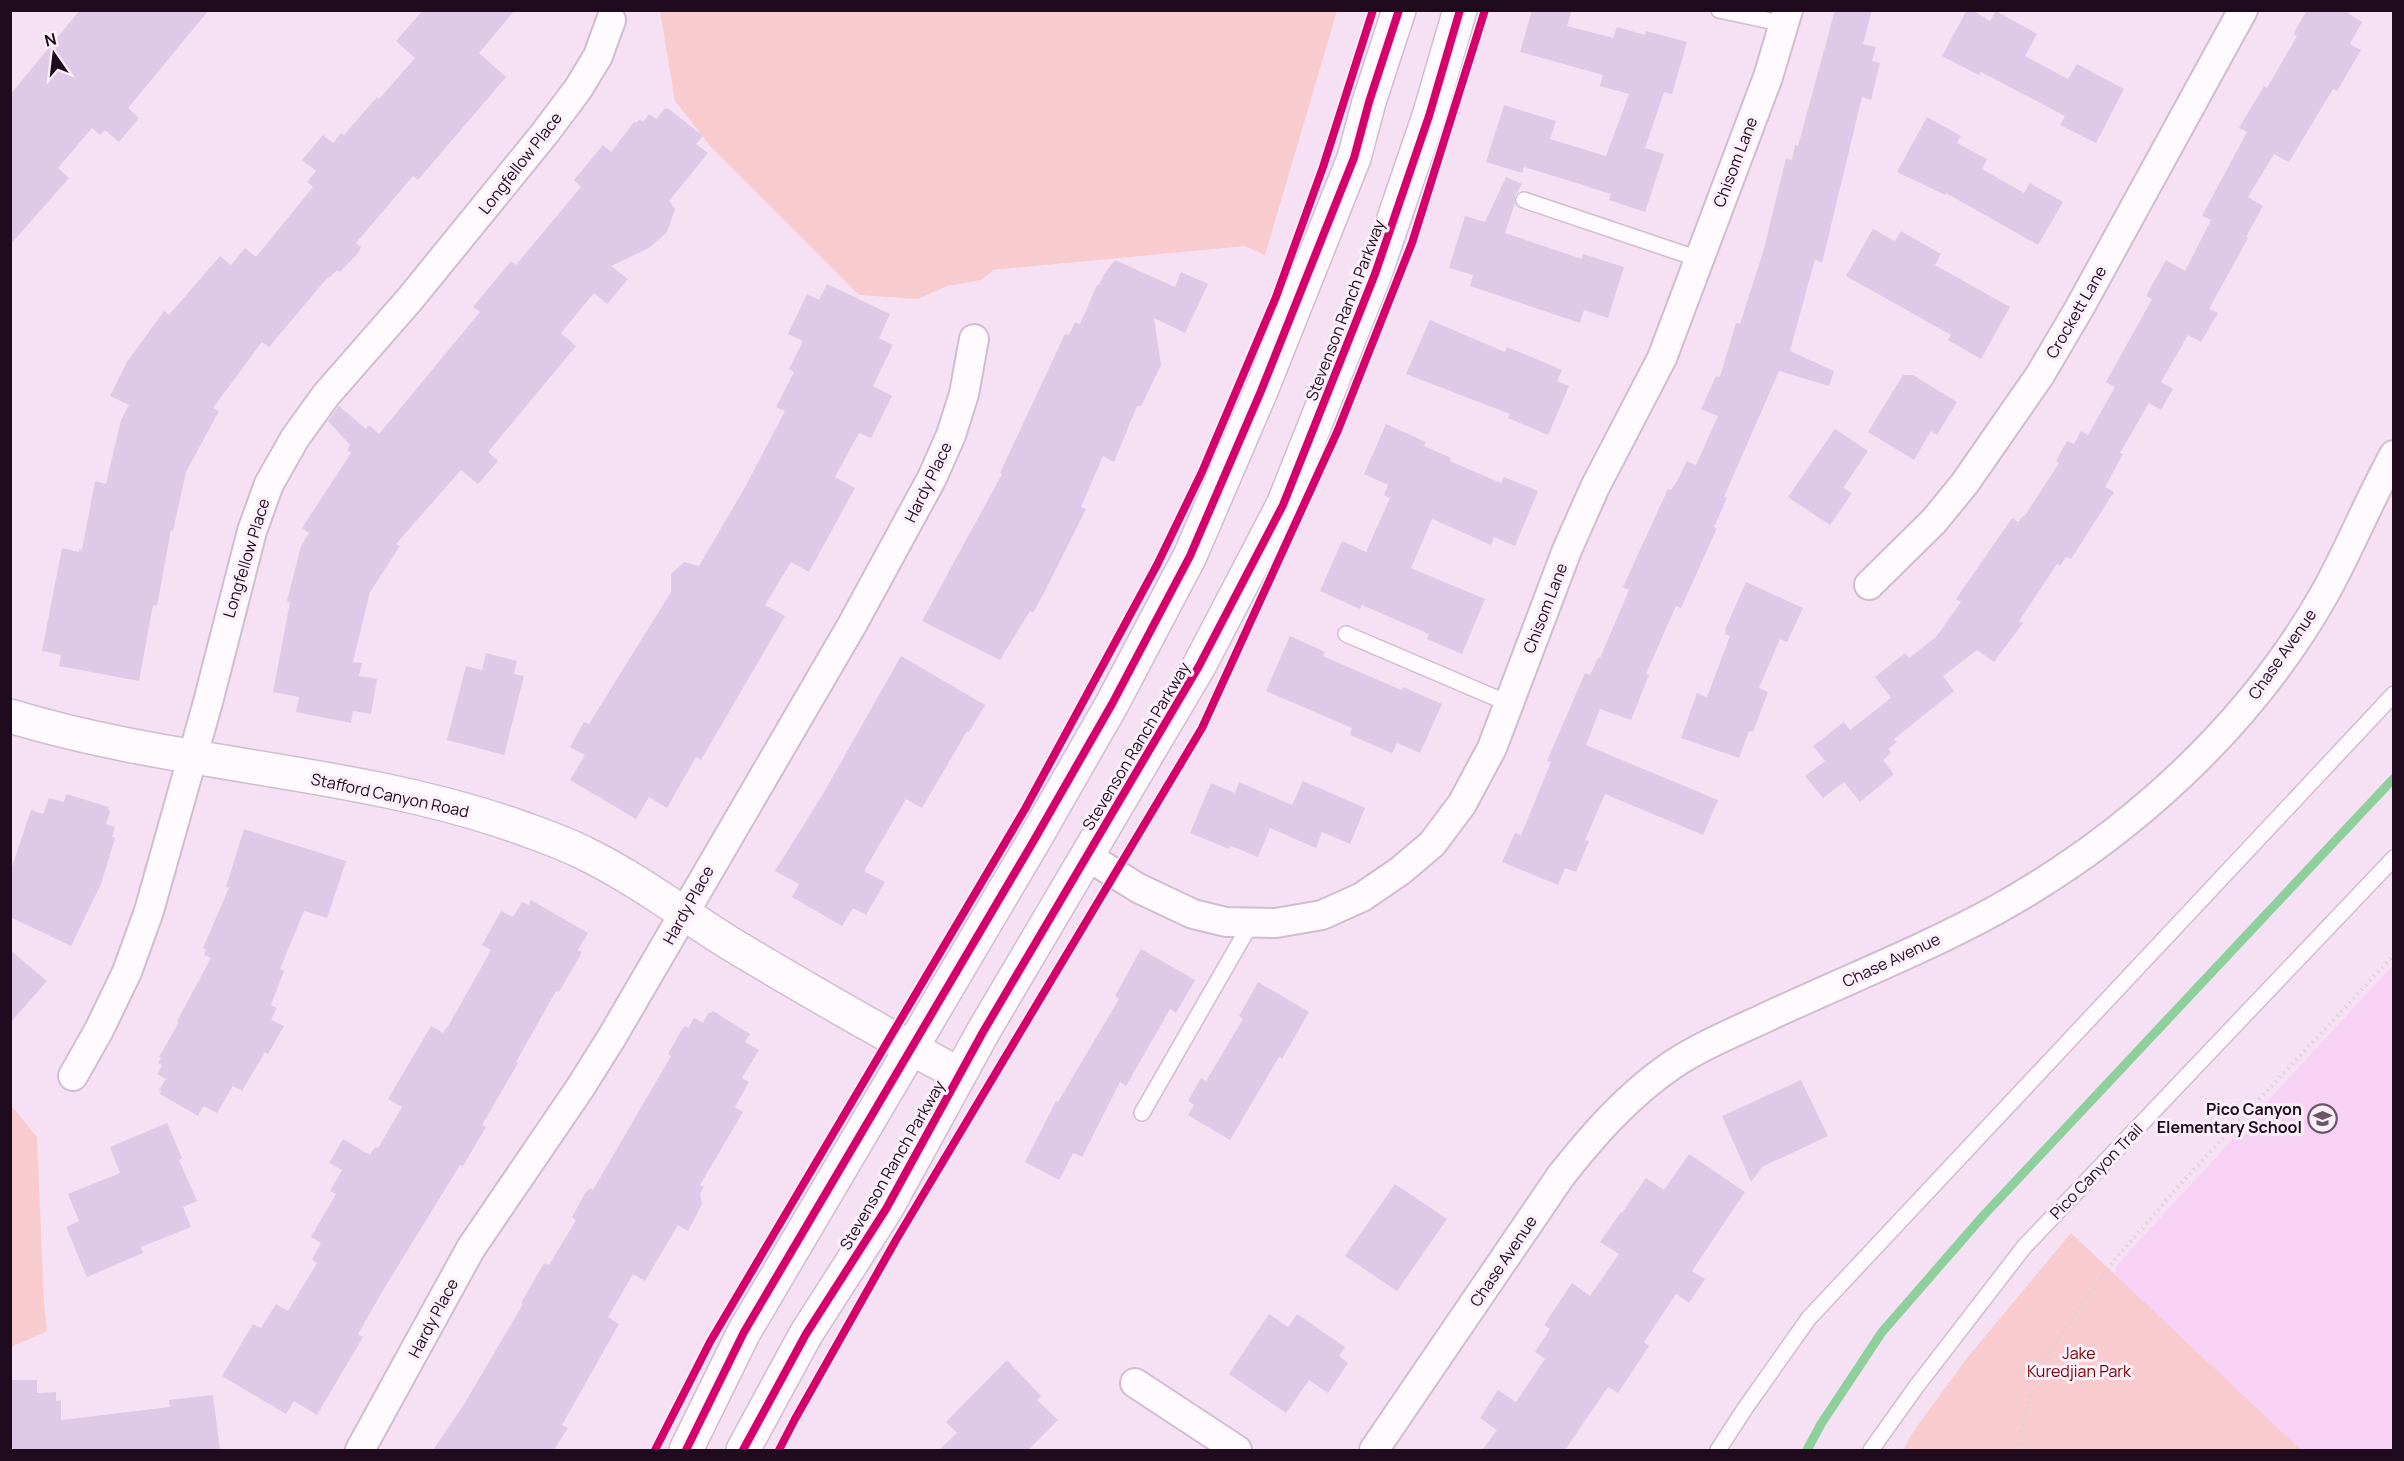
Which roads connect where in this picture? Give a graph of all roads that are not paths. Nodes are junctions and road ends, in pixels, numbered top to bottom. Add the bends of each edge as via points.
1 (1399, 10) edge
2 (1460, 10) edge
3 (1719, 10) edge
4 (2243, 10) edge
5 (1786, 17) edge
6 (611, 20) dead end
7 (1524, 200) dead end
8 (1699, 259) junction
9 (974, 339) dead end
10 (2394, 455) edge
11 (1869, 585) dead end
12 (1346, 634) dead end
13 (2394, 694) edge
14 (1510, 704) junction
15 (10, 716) edge
16 (192, 758) junction
17 (1087, 856) junction
18 (2394, 858) edge
19 (683, 912) junction
20 (1251, 923) junction
21 (911, 1049) junction
22 (959, 1074) junction
23 (73, 1076) dead end
24 (1142, 1113) dead end
25 (1135, 1383) dead end
26 (360, 1450) edge
27 (686, 1450) edge
28 (743, 1450) edge
29 (1237, 1450) edge
30 (1374, 1450) edge
31 (1718, 1450) edge
32 (1871, 1450) edge

1 - 21 main road via 1354,158 1190,556 1106,714
2 - 17 main road, Stevenson Ranch Parkway via 1379,264 1283,505 1199,666
3 - 5 lane
4 - 11 street, Crockett Lane via 2040,375 1934,522
5 - 8 street, Chisom Lane via 1768,77
6 - 16 street, Longfellow Place via 598,56 578,89 410,299 326,395 269,483 243,562
7 - 8 lane
8 - 14 street, Chisom Lane via 1662,358 1567,550
9 - 19 street, Hardy Place via 964,394 932,478 852,625
10 - 30 street, Chase Avenue via 2325,593 2296,639 2258,692 2199,756 2102,842 2046,881 1963,926 1720,1039 1674,1064 1629,1098 1593,1134 1560,1177
12 - 14 lane
13 - 31 lane via 1809,1318
14 - 20 street, Chisom Lane via 1462,804 1432,844 1400,872 1362,897 1322,915
15 - 16 main road, Stafford Canyon Road
16 - 19 main road, Stafford Canyon Road via 459,807 586,853
16 - 23 street, Longfellow Place via 149,911 127,972
17 - 20 street, Chisom Lane via 1138,888 1193,914
17 - 22 main road, Stevenson Ranch Parkway
18 - 32 lane, Pico Canyon Trail via 2024,1247
19 - 21 main road, Stafford Canyon Road
19 - 26 street, Hardy Place via 580,1088 471,1248
20 - 24 lane
21 - 22 main road, Stafford Canyon Road
21 - 27 main road via 744,1332
22 - 28 main road, Stevenson Ranch Parkway via 886,1209 806,1334
25 - 29 street

